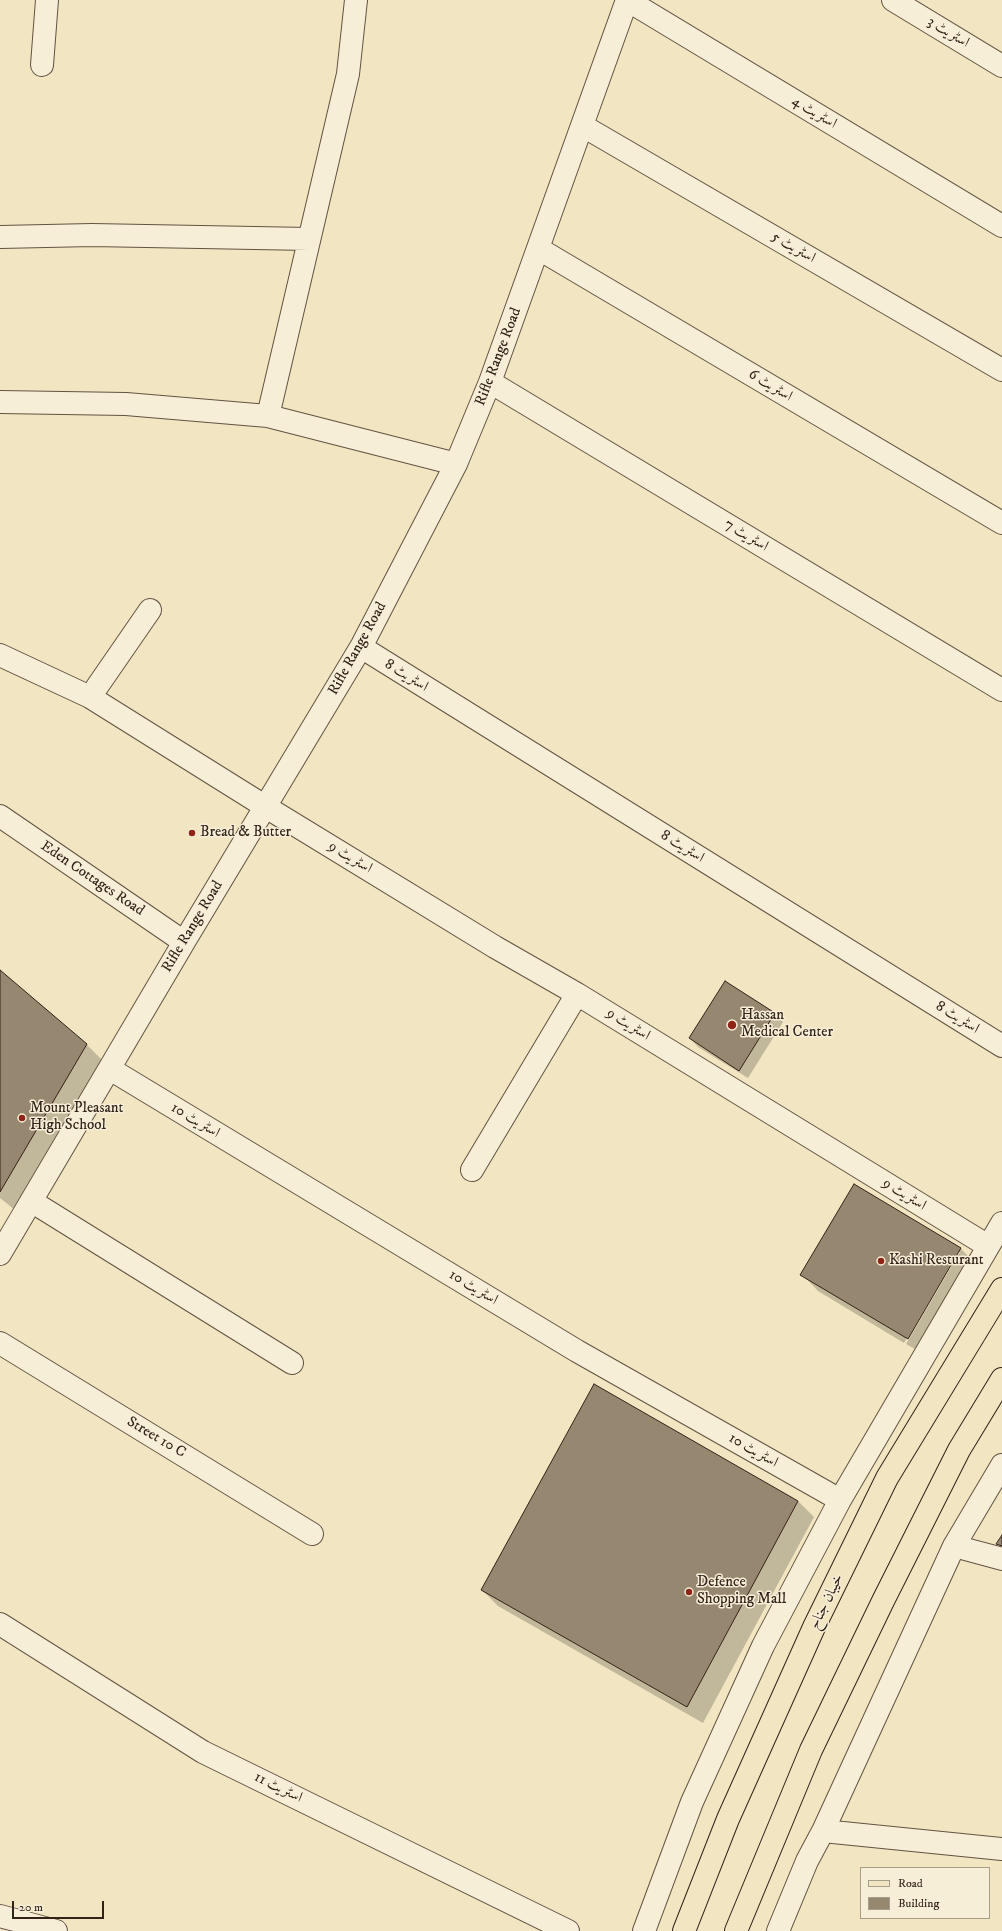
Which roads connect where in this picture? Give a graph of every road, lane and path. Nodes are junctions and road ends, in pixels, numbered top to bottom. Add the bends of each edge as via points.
1 (47, 0) edge
2 (356, 0) edge
3 (627, 0) edge
4 (893, 0) edge
5 (42, 65) dead end
6 (1002, 66) edge
7 (583, 126) junction
8 (1002, 226) edge
9 (0, 237) edge
10 (309, 239) junction
11 (539, 249) junction
12 (1002, 370) edge
13 (490, 382) junction
14 (0, 402) edge
15 (268, 416) junction
16 (456, 464) junction
17 (1002, 523) edge
18 (150, 610) dead end
19 (361, 647) junction
20 (0, 655) edge
21 (1002, 690) edge
22 (90, 697) junction
23 (266, 807) junction
24 (0, 816) edge
25 (184, 942) junction
26 (577, 994) junction
27 (1002, 1046) edge
28 (110, 1069) junction
29 (472, 1170) dead end
30 (32, 1201) junction
31 (1002, 1224) edge
32 (988, 1246) junction
33 (0, 1254) edge
34 (1002, 1289) edge
35 (0, 1343) edge
36 (292, 1363) dead end
37 (1002, 1379) edge
38 (1002, 1465) edge
39 (840, 1500) junction
40 (312, 1534) dead end
41 (954, 1546) junction
42 (1002, 1559) edge
43 (0, 1624) edge
44 (822, 1831) junction
45 (1002, 1849) edge
46 (0, 1916) edge
47 (56, 1931) edge
48 (568, 1931) edge
49 (644, 1931) edge
50 (684, 1931) edge
51 (736, 1931) edge
52 (778, 1931) edge

1 - 5 street
2 - 10 street via 348,74
3 - 7 street, Rifle Range Road
3 - 8 street, اسٹریٹ 4
4 - 6 street, اسٹریٹ 3
7 - 11 street, Rifle Range Road
7 - 12 street, اسٹریٹ 5
9 - 10 street via 92,235
10 - 15 street
11 - 13 street, Rifle Range Road
11 - 17 street, اسٹریٹ 6
13 - 16 street, Rifle Range Road
13 - 21 street, اسٹریٹ 7
14 - 15 street via 126,404
15 - 16 street
16 - 19 street, Rifle Range Road
18 - 22 street
19 - 23 street, Rifle Range Road
19 - 27 street, اسٹریٹ 8
20 - 22 street, اسٹریٹ 9
22 - 23 street, اسٹریٹ 9
23 - 25 street, Rifle Range Road
23 - 26 street, اسٹریٹ 9
24 - 25 street, Eden Cottages Road
25 - 28 street, Rifle Range Road
26 - 29 street
26 - 32 street, اسٹریٹ 9
28 - 30 street, Rifle Range Road
28 - 39 street, اسٹریٹ 10 via 577,1350
30 - 33 street, Rifle Range Road
30 - 36 street
31 - 32 street
32 - 39 street
34 - 50 main road, خیبان جناح via 884,1485 808,1639 728,1819
35 - 40 street, Street 10 C
37 - 51 main road via 959,1450 811,1750
38 - 41 street
39 - 49 street via 763,1646 692,1802
41 - 42 street
41 - 44 street
43 - 48 street, اسٹریٹ 11 via 203,1752
44 - 45 street
44 - 52 street
46 - 47 street

